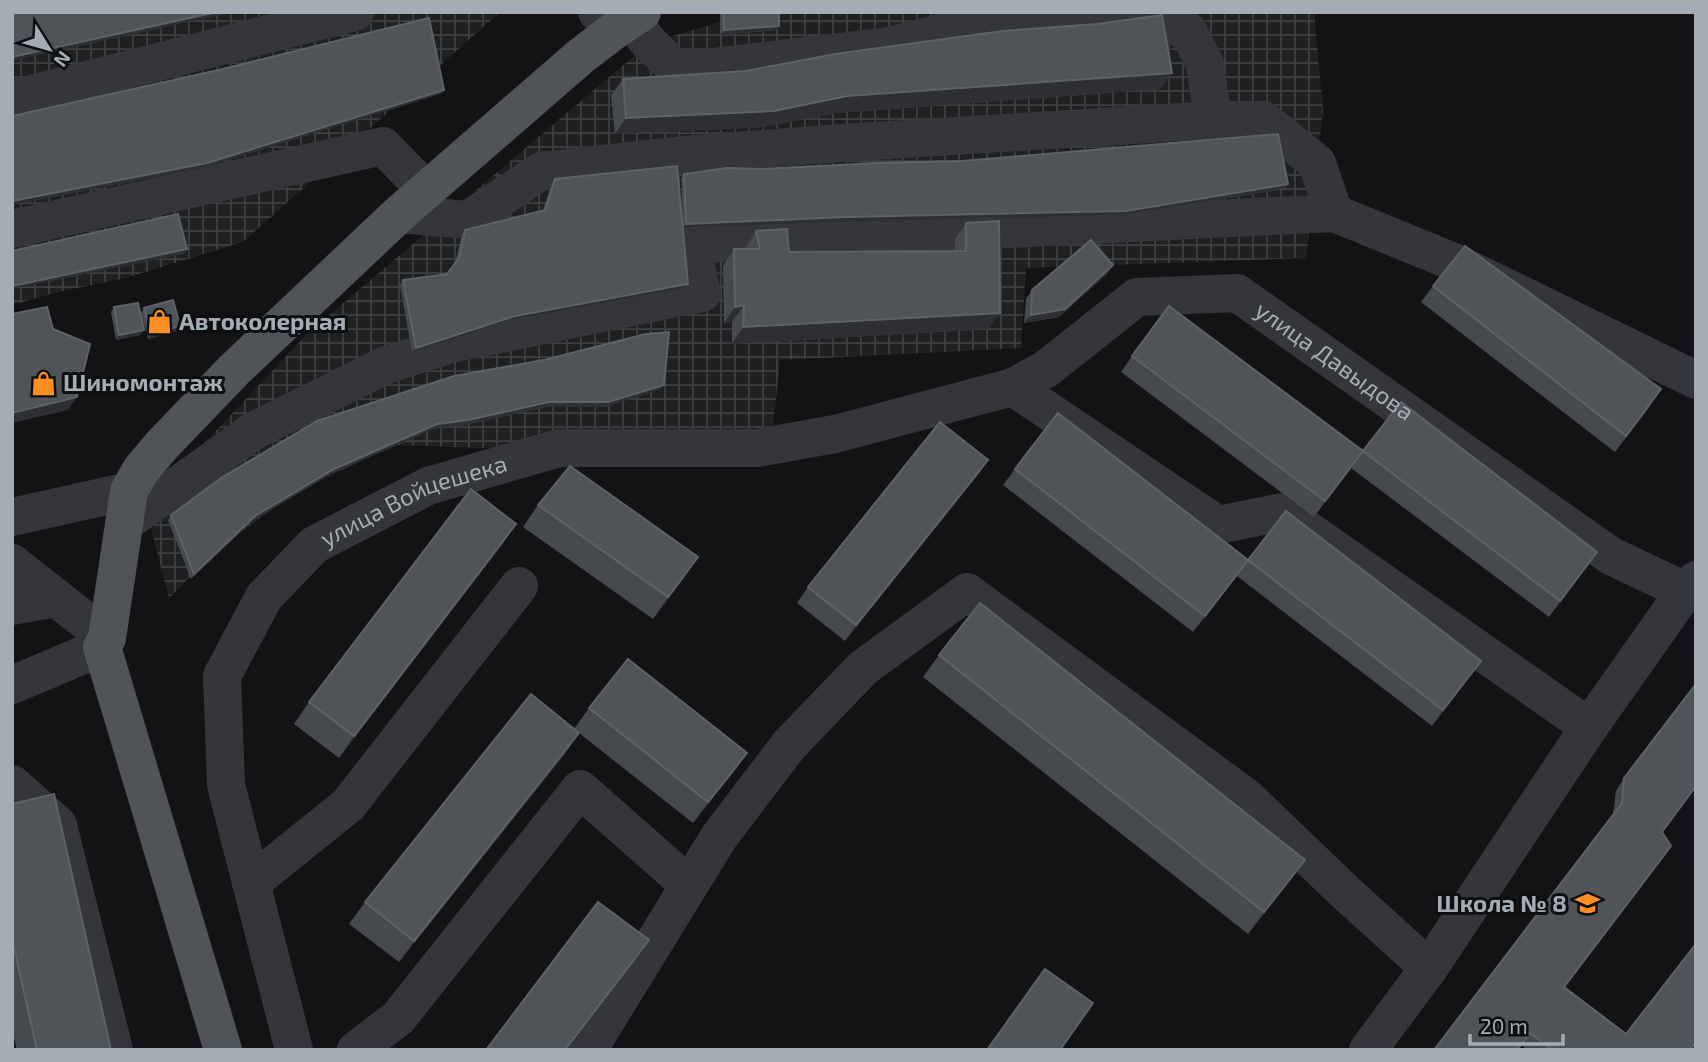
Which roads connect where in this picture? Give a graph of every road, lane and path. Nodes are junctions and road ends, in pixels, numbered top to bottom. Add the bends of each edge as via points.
1 (355, 12) edge
2 (1107, 12) edge
3 (1136, 12) edge
4 (621, 19) edge
5 (12, 99) edge
6 (1213, 121) junction
7 (413, 202) junction
8 (1334, 213) junction
9 (12, 229) edge
10 (1046, 369) joint
11 (1696, 380) edge
12 (1013, 387) junction
13 (127, 507) junction
14 (12, 517) edge
15 (12, 563) edge
16 (519, 586) dead end
17 (1690, 586) edge
18 (56, 598) junction
19 (12, 606) edge
20 (105, 642) junction
21 (12, 685) edge
22 (1589, 727) junction
23 (12, 784) edge
24 (251, 883) junction
25 (689, 885) junction
26 (1429, 968) junction
27 (114, 1050) edge
28 (223, 1050) edge
29 (294, 1050) edge
30 (356, 1050) edge
31 (588, 1050) edge
32 (1368, 1050) edge

1 - 5 street
2 - 4 street via 963,27 890,46 704,68 674,67
3 - 6 street via 1188,32 1205,64
4 - 7 main road
6 - 7 street via 842,143 554,169 541,171 468,220
6 - 8 street via 1264,120 1317,163
7 - 9 street via 383,146
7 - 13 main road via 234,370 162,445 141,470
8 - 11 street via 1454,262
8 - 13 street via 691,245 702,293 455,343 386,365 255,430
10 - 12 street, улица Войцешека
10 - 17 street, улица Давыдова via 1138,297 1237,293 1611,556
12 - 22 street via 1218,525 1282,512
12 - 24 street, улица Войцешека via 835,434 757,448 559,448 428,486 314,545 264,597 222,676 226,785
13 - 14 street
13 - 20 main road
15 - 18 street
16 - 24 street via 348,805
17 - 22 street, улица Давыдова
18 - 19 street
18 - 20 street
20 - 21 street
20 - 28 main road
22 - 26 street, улица Давыдова
23 - 27 street via 58,825
24 - 29 street, улица Войцешека
25 - 26 street via 719,836 789,745 863,668 967,593 1246,797
25 - 30 street via 579,789 398,1018
25 - 31 street
26 - 32 street, улица Давыдова

